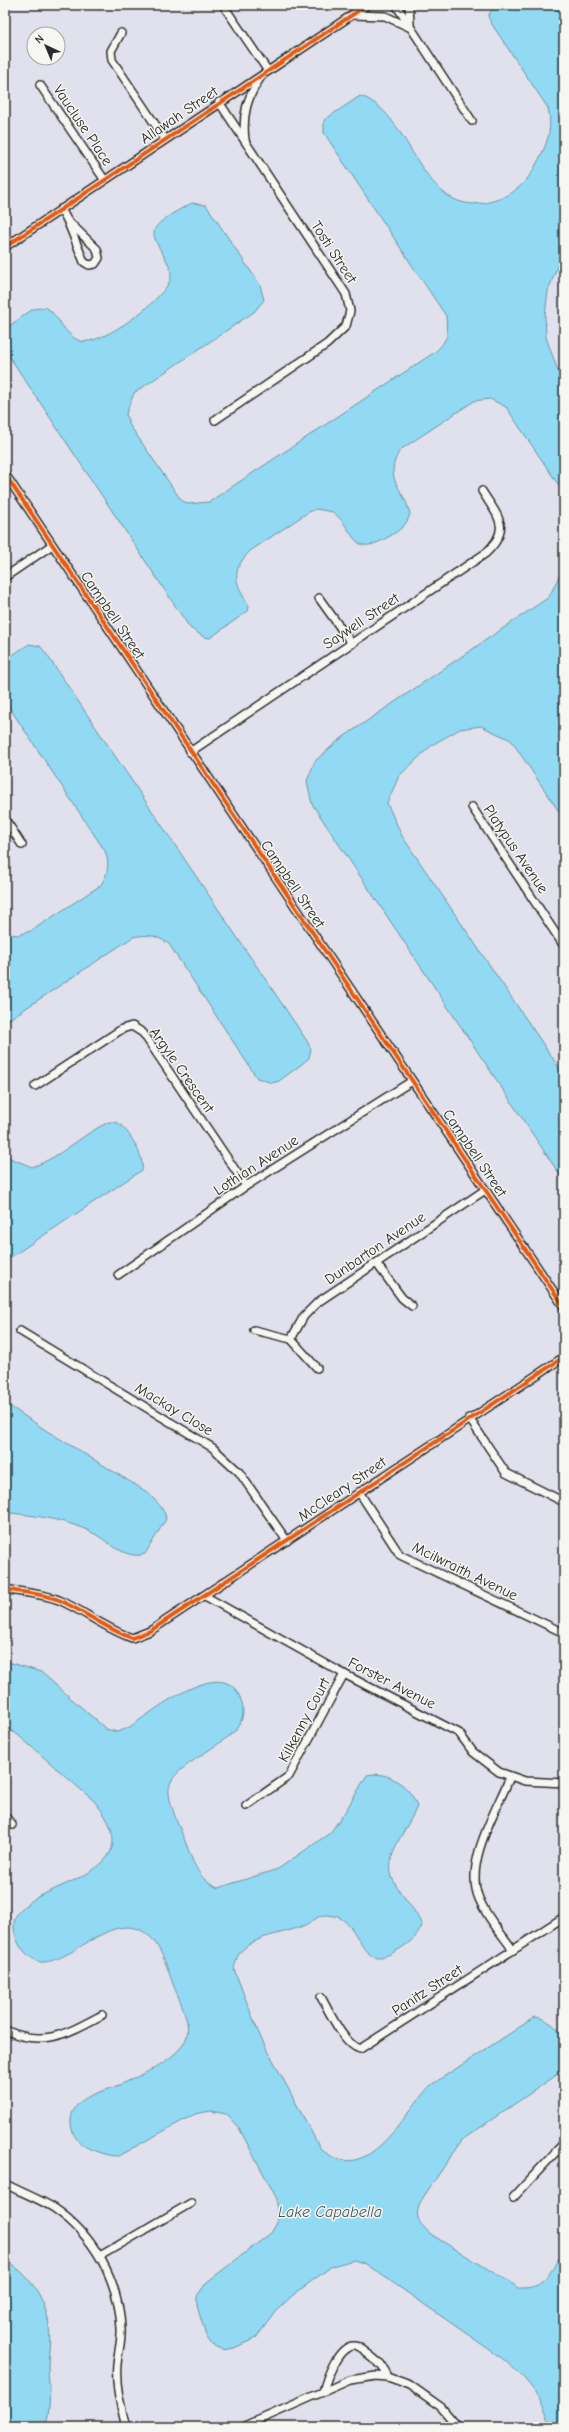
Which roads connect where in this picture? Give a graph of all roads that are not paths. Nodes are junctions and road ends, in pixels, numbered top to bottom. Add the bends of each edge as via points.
1 (223, 5) edge
2 (367, 5) edge
3 (396, 5) edge
4 (409, 5) edge
5 (351, 16) junction
6 (412, 29) junction
7 (121, 33) dead end
8 (266, 72) junction
9 (40, 85) dead end
10 (219, 102) junction
11 (472, 121) dead end
12 (165, 139) junction
13 (246, 141) junction
14 (104, 179) junction
15 (60, 209) junction
16 (67, 220) junction
17 (5, 247) edge
18 (215, 420) dead end
19 (5, 474) edge
20 (482, 491) dead end
21 (52, 545) junction
22 (5, 577) edge
23 (319, 598) dead end
24 (352, 644) junction
25 (190, 752) junction
26 (472, 807) dead end
27 (5, 819) edge
28 (22, 845) dead end
29 (564, 946) edge
30 (412, 1081) junction
31 (35, 1086) dead end
32 (246, 1186) junction
33 (486, 1190) junction
34 (377, 1264) junction
35 (118, 1275) dead end
36 (412, 1306) dead end
37 (564, 1307) edge
38 (254, 1330) dead end
39 (20, 1331) dead end
40 (291, 1339) junction
41 (564, 1357) edge
42 (317, 1368) dead end
43 (469, 1418) junction
44 (359, 1492) junction
45 (564, 1502) edge
46 (287, 1541) junction
47 (5, 1588) edge
48 (205, 1596) junction
49 (564, 1633) edge
50 (344, 1674) junction
51 (510, 1777) junction
52 (564, 1783) edge
53 (246, 1806) dead end
54 (5, 1816) edge
55 (12, 1825) dead end
56 (564, 1917) edge
57 (513, 1950) junction
58 (321, 1997) dead end
59 (102, 2015) dead end
60 (5, 2030) edge
61 (564, 2143) edge
62 (5, 2184) edge
63 (513, 2198) dead end
64 (191, 2203) dead end
65 (100, 2256) junction
66 (388, 2377) junction
67 (323, 2392) junction
68 (126, 2427) edge
69 (243, 2427) edge
70 (458, 2427) edge

1 - 8 street
2 - 5 street, Allawah Street
3 - 6 street
4 - 6 street
5 - 6 street via 385,16 396,19
5 - 8 street, Allawah Street
6 - 11 street
7 - 12 street via 111,51 112,60
8 - 10 street, Allawah Street
8 - 13 street via 252,91 245,107
9 - 14 street, Vaucluse Place
10 - 12 street, Allawah Street
10 - 13 street, Tosti Street
12 - 14 street, Allawah Street
13 - 18 street, Tosti Street via 346,294 350,311 346,326 327,344
14 - 15 street, Allawah Street
15 - 16 street
15 - 17 street, Allawah Street
16 - 16 street via 98,251 99,258 95,264 89,265 84,262
19 - 21 street, Campbell Street
20 - 24 street, Saywell Street via 502,528 496,543 486,553
21 - 22 street
21 - 25 street, Campbell Street
23 - 24 street
24 - 25 street, Saywell Street
25 - 30 street, Campbell Street
26 - 29 street, Platypus Avenue
27 - 28 street
30 - 32 street, Lothian Avenue
30 - 33 street, Campbell Street
31 - 32 street, Argyle Crescent via 122,1028 132,1026 143,1033
32 - 35 street, Lothian Avenue
33 - 34 street, Dunbarton Avenue
33 - 37 street, Campbell Street
34 - 36 street via 402,1298
34 - 40 street, Dunbarton Avenue via 318,1302 304,1316
38 - 40 street
39 - 46 street, Mackay Close via 213,1448 239,1472
40 - 42 street
41 - 43 street, McCleary Street
43 - 44 street, McCleary Street
43 - 45 street via 506,1473
44 - 46 street, McCleary Street
44 - 49 street, Mcilwraith Avenue via 400,1555
46 - 48 street, McCleary Street
47 - 48 street, McCleary Street via 60,1600 114,1631 132,1638 150,1632
48 - 50 street, Forster Avenue
50 - 51 street, Forster Avenue via 460,1733 473,1752 499,1772
50 - 53 street, Kilkenny Court via 289,1776
51 - 52 street, Forster Avenue via 525,1781
51 - 57 street via 477,1858 474,1878 478,1897
54 - 55 street
56 - 57 street, Panitz Street
57 - 58 street, Panitz Street via 360,2049 354,2048 347,2041
59 - 60 street via 73,2030 46,2038 32,2039
61 - 63 street
62 - 65 street via 54,2208 89,2240
64 - 65 street
65 - 68 street via 115,2292 121,2329 117,2386
66 - 67 street via 364,2377
66 - 67 street via 385,2368 374,2358 356,2347 349,2347 341,2353 328,2374
66 - 70 street via 410,2385 440,2408
67 - 69 street

